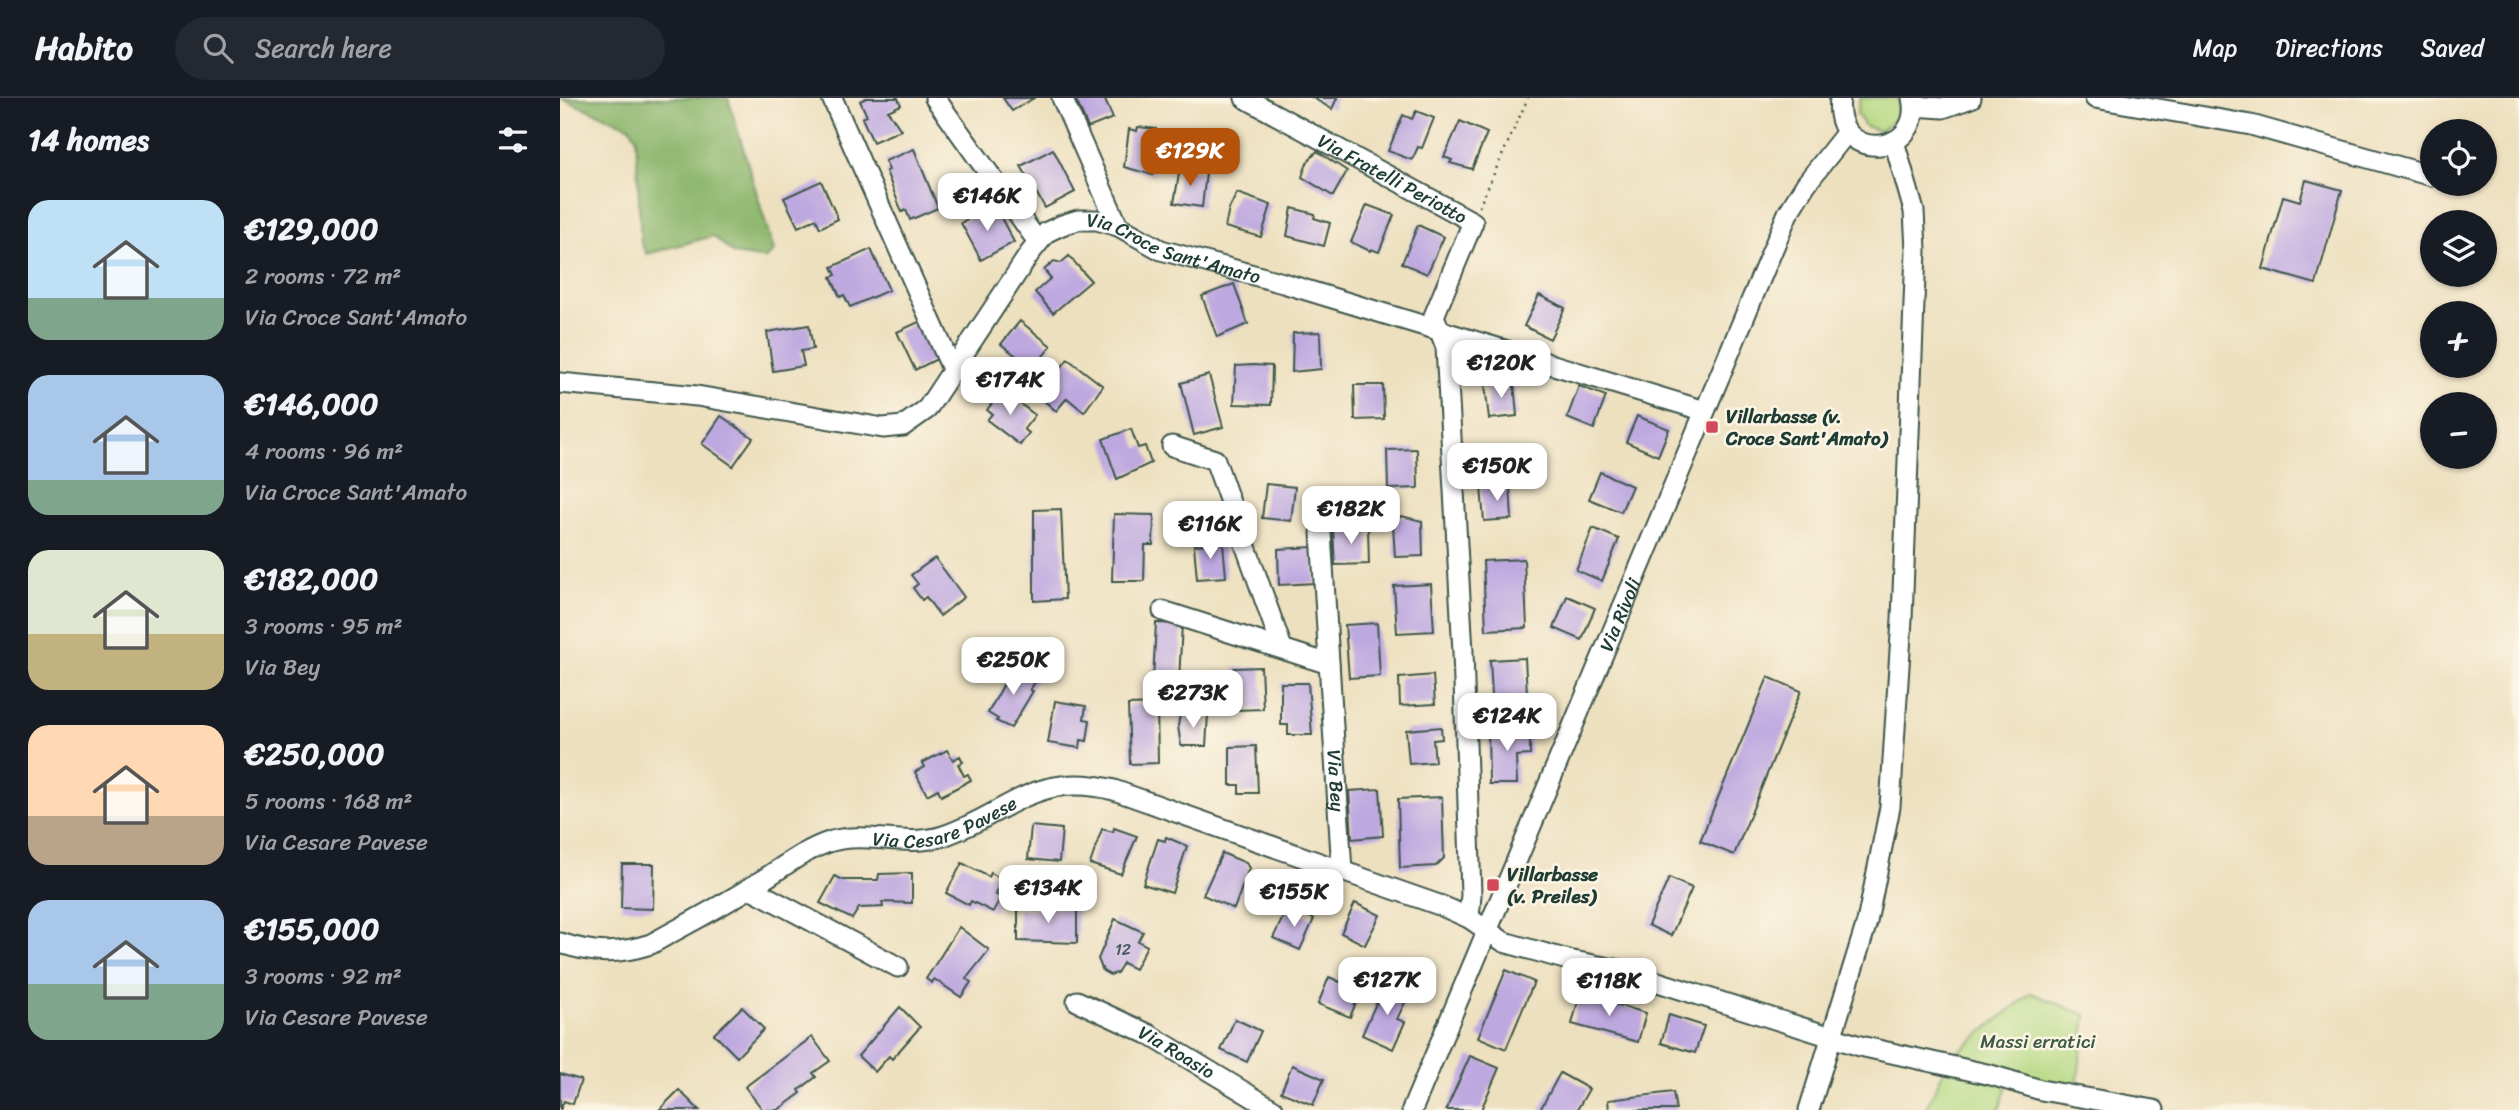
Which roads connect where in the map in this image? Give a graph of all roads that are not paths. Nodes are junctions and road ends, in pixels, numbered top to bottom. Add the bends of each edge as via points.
1 (832, 98) edge
2 (935, 98) edge
3 (1062, 98) edge
4 (1245, 98) edge
5 (1840, 98) edge
6 (1971, 98) edge
7 (2095, 98) edge
8 (1913, 102) edge
9 (1847, 132) junction
10 (1894, 141) junction
11 (2420, 173) edge
12 (1118, 226) junction
13 (1038, 242) junction
14 (1441, 331) junction
15 (953, 370) junction
16 (560, 383) edge
17 (1705, 411) junction
18 (1172, 446) dead end
19 (1321, 533) dead end
20 (1163, 611) dead end
21 (1282, 649) junction
22 (1329, 664) junction
23 (1342, 871) junction
24 (750, 888) junction
25 (1469, 918) junction
26 (1486, 931) junction
27 (560, 943) edge
28 (898, 967) dead end
29 (1077, 1001) dead end
30 (1832, 1037) junction
31 (1274, 1110) edge
32 (1412, 1110) edge
33 (1809, 1110) edge
34 (2154, 1110) edge

1 - 15 street
2 - 13 street
3 - 12 street
4 - 14 street, Via Fratelli Periotto via 1473,222 1434,316
5 - 9 street
6 - 8 street via 1943,108
7 - 11 street via 2264,128
8 - 10 street via 1909,126
9 - 10 street via 1874,146
9 - 17 street, Via Rivoli via 1788,213
10 - 30 street via 1914,211 1916,250 1905,564 1890,807 1867,922
12 - 13 street, Via Croce Sant'Amato via 1078,220 1047,232
12 - 14 street, Via Croce Sant'Amato via 1161,250
13 - 15 street, Via Croce Sant'Amato
14 - 17 street, Via Croce Sant'Amato
14 - 25 street, Via Fratelli Periotto via 1446,346 1463,652
15 - 16 street, Via Croce Sant'Amato via 916,419 883,428 697,396
17 - 26 street, Via Rivoli
18 - 21 street via 1215,460
19 - 22 street, Via Bey
20 - 21 street
21 - 22 street
22 - 23 street, Via Bey
23 - 24 street, Via Cesare Pavese via 1092,784 1020,797 944,836 835,840
23 - 25 street
24 - 27 street, Via Cesare Pavese via 650,944 623,953 586,951
24 - 28 street
25 - 26 street
26 - 30 street via 1504,942 1620,970
26 - 32 street, Via Rivoli
29 - 31 street, Via Roasio via 1148,1034
30 - 33 street
30 - 34 street via 2041,1090

